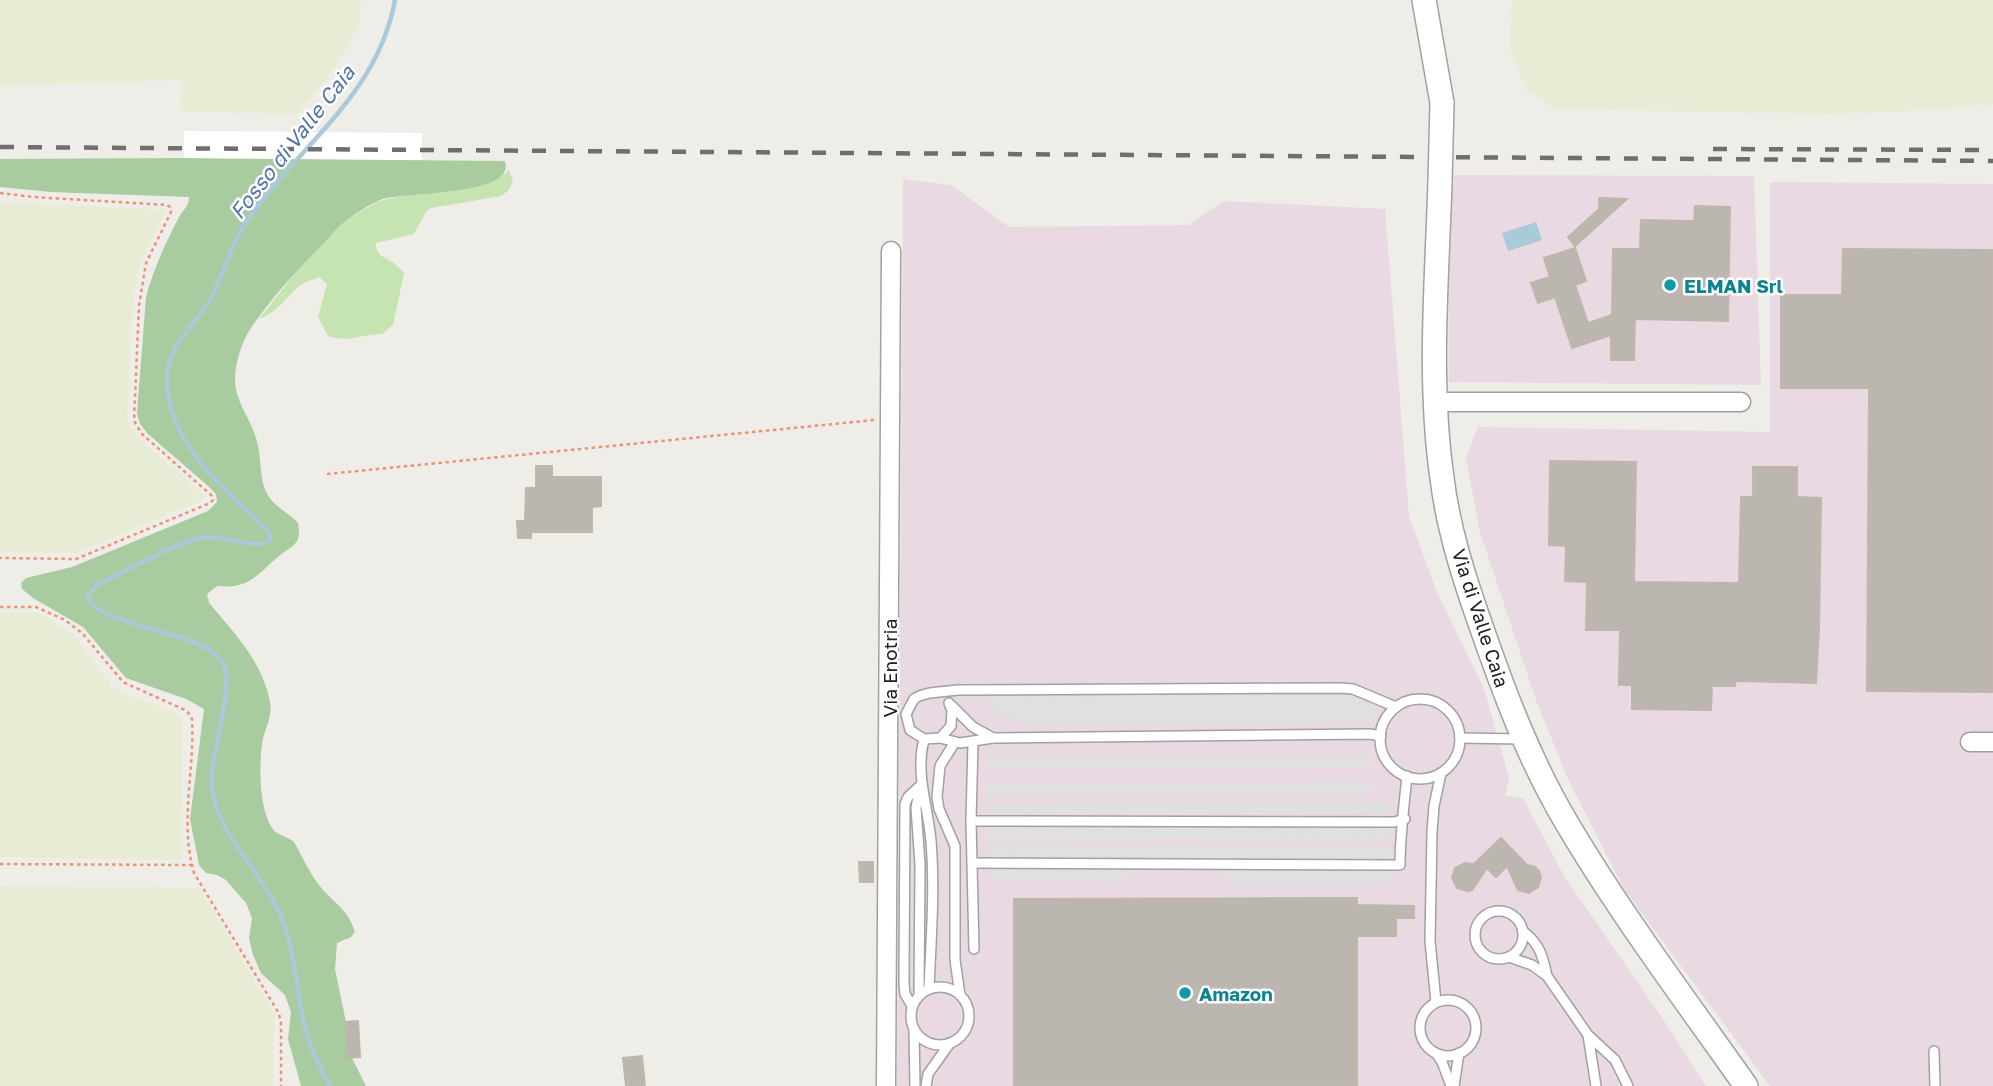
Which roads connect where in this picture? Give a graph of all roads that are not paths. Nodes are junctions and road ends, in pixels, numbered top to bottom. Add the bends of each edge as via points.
1 (1424, 0) edge
2 (891, 251) dead end
3 (1435, 402) junction
4 (1741, 402) dead end
5 (937, 694) junction
6 (949, 704) junction
7 (1396, 707) junction
8 (1381, 736) junction
9 (940, 737) junction
10 (993, 738) junction
11 (1460, 738) junction
12 (924, 739) junction
13 (1524, 739) junction
14 (955, 742) junction
15 (973, 742) junction
16 (1970, 742) dead end
17 (1993, 743) edge
18 (1441, 773) junction
19 (1407, 776) junction
20 (921, 785) junction
21 (1405, 819) junction
22 (971, 821) junction
23 (972, 863) junction
24 (1524, 932) junction
25 (974, 950) dead end
26 (1509, 957) junction
27 (1547, 976) junction
28 (929, 988) junction
29 (919, 995) junction
30 (960, 995) junction
31 (1436, 1002) junction
32 (912, 1006) junction
33 (914, 1030) junction
34 (1588, 1035) junction
35 (950, 1043) junction
36 (1934, 1051) dead end
37 (1436, 1053) junction
38 (1459, 1054) junction
39 (886, 1086) edge
40 (915, 1086) edge
41 (926, 1086) edge
42 (1453, 1086) edge
43 (1597, 1086) edge
44 (1628, 1086) edge
45 (1746, 1086) edge
46 (1935, 1086) edge

1 - 3 street, Via di Valle Caia, bridge via 1442,103
2 - 39 street, Via Enotria
3 - 4 street
3 - 13 street, Via di Valle Caia via 1442,479 1463,573
5 - 6 lane
5 - 7 lane via 1341,688
5 - 12 lane via 921,695 909,706 910,730
6 - 9 lane via 951,726
6 - 10 lane via 973,727
7 - 8 lane via 1386,718
7 - 11 lane via 1418,699 1437,702 1452,714
8 - 10 lane
8 - 19 lane via 1389,763
9 - 12 lane
9 - 14 lane
10 - 15 lane
11 - 13 lane
11 - 18 lane via 1454,759
12 - 20 lane
13 - 45 street, Via di Valle Caia via 1585,851
14 - 15 lane
14 - 30 lane via 940,766 937,797 955,846 955,960
15 - 22 lane
16 - 17 street
18 - 19 lane via 1423,779
18 - 31 lane via 1432,832 1430,948
19 - 21 lane
20 - 28 lane via 931,842
20 - 29 lane via 916,808
20 - 32 lane via 905,804 904,984
21 - 22 lane
21 - 23 lane via 1400,865
22 - 23 lane
23 - 25 lane
24 - 26 lane via 1521,947
24 - 26 lane via 1518,919 1505,911 1490,912 1478,922 1475,937 1481,951 1494,958
24 - 27 lane via 1542,952
26 - 27 lane
27 - 34 lane
28 - 29 lane
28 - 30 lane via 946,987
29 - 32 lane
30 - 35 lane via 968,1009 967,1026
31 - 37 lane via 1424,1013 1420,1028 1424,1043
31 - 38 lane via 1459,1003 1474,1020 1471,1043
32 - 33 lane
33 - 35 lane via 934,1044
33 - 40 lane
34 - 43 lane
34 - 44 lane via 1615,1060
35 - 41 lane via 928,1074
36 - 46 lane
37 - 38 lane
37 - 42 lane
38 - 42 lane

